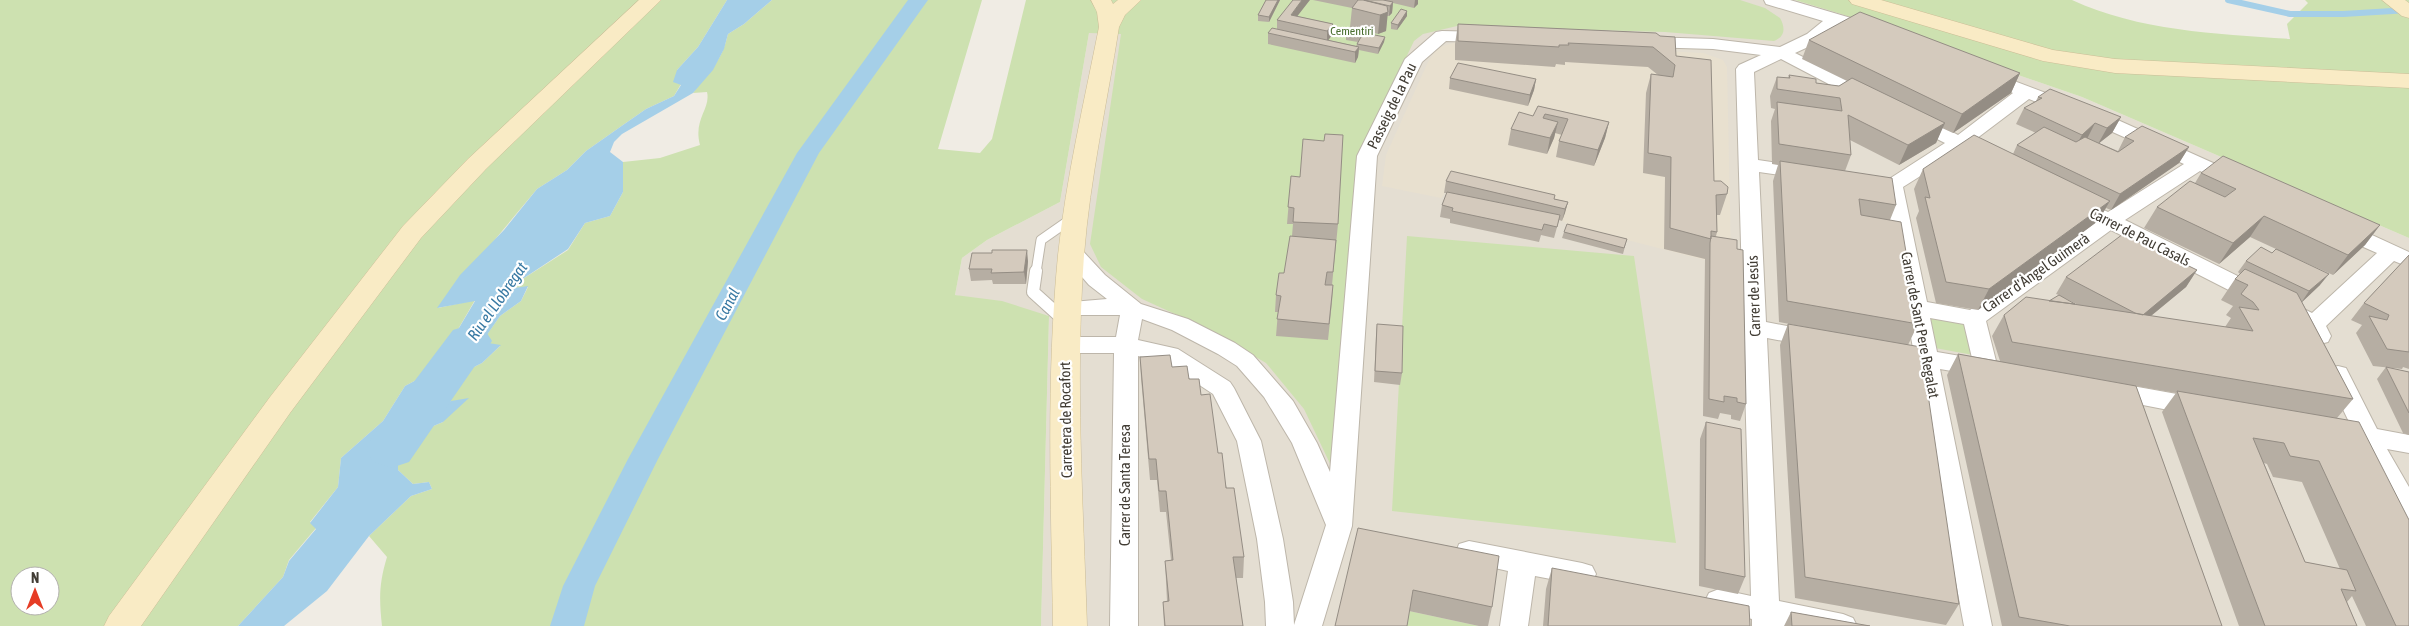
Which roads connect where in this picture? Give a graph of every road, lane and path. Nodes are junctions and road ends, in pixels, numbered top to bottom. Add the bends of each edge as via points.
1 (651, 0) edge
2 (1101, 0) edge
3 (1131, 0) edge
4 (1772, 0) edge
5 (1859, 0) edge
6 (2392, 0) edge
7 (2409, 12) edge
8 (1834, 20) junction
9 (1109, 27) junction
10 (1500, 38) edge
11 (1891, 38) edge
12 (1626, 42) edge
13 (1780, 52) junction
14 (1972, 70) edge
15 (2409, 81) edge
16 (2027, 91) junction
17 (1959, 143) junction
18 (2199, 163) junction
19 (1748, 165) junction
20 (2003, 166) edge
21 (1825, 176) edge
22 (2252, 188) edge
23 (2056, 194) edge
24 (1077, 214) junction
25 (2321, 220) edge
26 (2109, 222) junction
27 (1072, 254) junction
28 (2400, 256) edge
29 (1133, 308) junction
30 (1916, 308) junction
31 (1974, 318) junction
32 (2314, 324) junction
33 (1067, 325) junction
34 (1755, 328) junction
35 (1840, 343) edge
36 (1126, 345) junction
37 (1869, 348) edge
38 (1926, 358) junction
39 (2088, 387) edge
40 (2134, 395) junction
41 (2222, 411) edge
42 (2144, 423) edge
43 (2319, 428) edge
44 (2368, 437) junction
45 (2409, 444) edge
46 (2409, 511) edge
47 (1338, 526) junction
48 (1368, 532) edge
49 (1445, 547) edge
50 (1523, 562) junction
51 (1610, 580) edge
52 (1698, 597) edge
53 (1766, 618) edge
54 (121, 626) edge
55 (1070, 626) edge
56 (1124, 626) edge
57 (1280, 626) edge
58 (1308, 626) edge
59 (1514, 626) edge
60 (1843, 626) edge
61 (1978, 626) edge

1 - 54 street via 477,164 412,232 319,352
2 - 9 street
3 - 9 street via 1116,12
4 - 8 street
5 - 15 street via 2051,56 2115,66
6 - 7 street
8 - 11 street
8 - 13 street, Carrer de Jesús via 1812,38
9 - 24 street, Carretera de Rocafort
10 - 47 street, Passeig de la Pau via 1442,36 1414,59 1366,156
12 - 13 street via 1713,44
13 - 17 street
13 - 19 street, Carrer de Jesús via 1745,69
14 - 16 street
16 - 17 street, Carrer de Sant Pere Regalat
16 - 18 street
17 - 20 street
17 - 30 street, Carrer de Sant Pere Regalat via 1883,183
18 - 22 street
18 - 26 street, Carrer d'Àngel Guimerà
19 - 21 street
19 - 34 street, Carrer de Jesús
23 - 26 street, Carrer de Pau Casals
24 - 27 street, Carretera de Rocafort
24 - 33 lane via 1042,240 1033,292
25 - 28 street
26 - 31 street, Carrer d'Àngel Guimerà
26 - 32 street, Carrer de Pau Casals
27 - 29 street via 1097,280
27 - 33 street, Carretera de Rocafort
28 - 32 street
29 - 33 street via 1101,305
29 - 36 street, Carrer de Santa Teresa
29 - 47 street via 1185,328 1243,359 1268,385 1298,428 1320,474
30 - 31 street
30 - 38 street, Carrer de Sant Pere Regalat
31 - 38 street via 1995,370
32 - 44 street
33 - 36 street
33 - 55 street, Carretera de Rocafort
34 - 35 street
34 - 53 street, Carrer de Jesús
36 - 56 street, Carrer de Santa Teresa
36 - 57 street via 1170,355 1222,388 1249,441 1270,539
37 - 38 street
38 - 61 street, Carrer de Sant Pere Regalat
39 - 40 street
40 - 41 street
40 - 42 street
43 - 44 street
44 - 45 street
44 - 46 street
47 - 48 street
47 - 58 street, Passeig de la Pau
49 - 50 street
50 - 51 street
50 - 59 street
52 - 53 street
53 - 60 street

